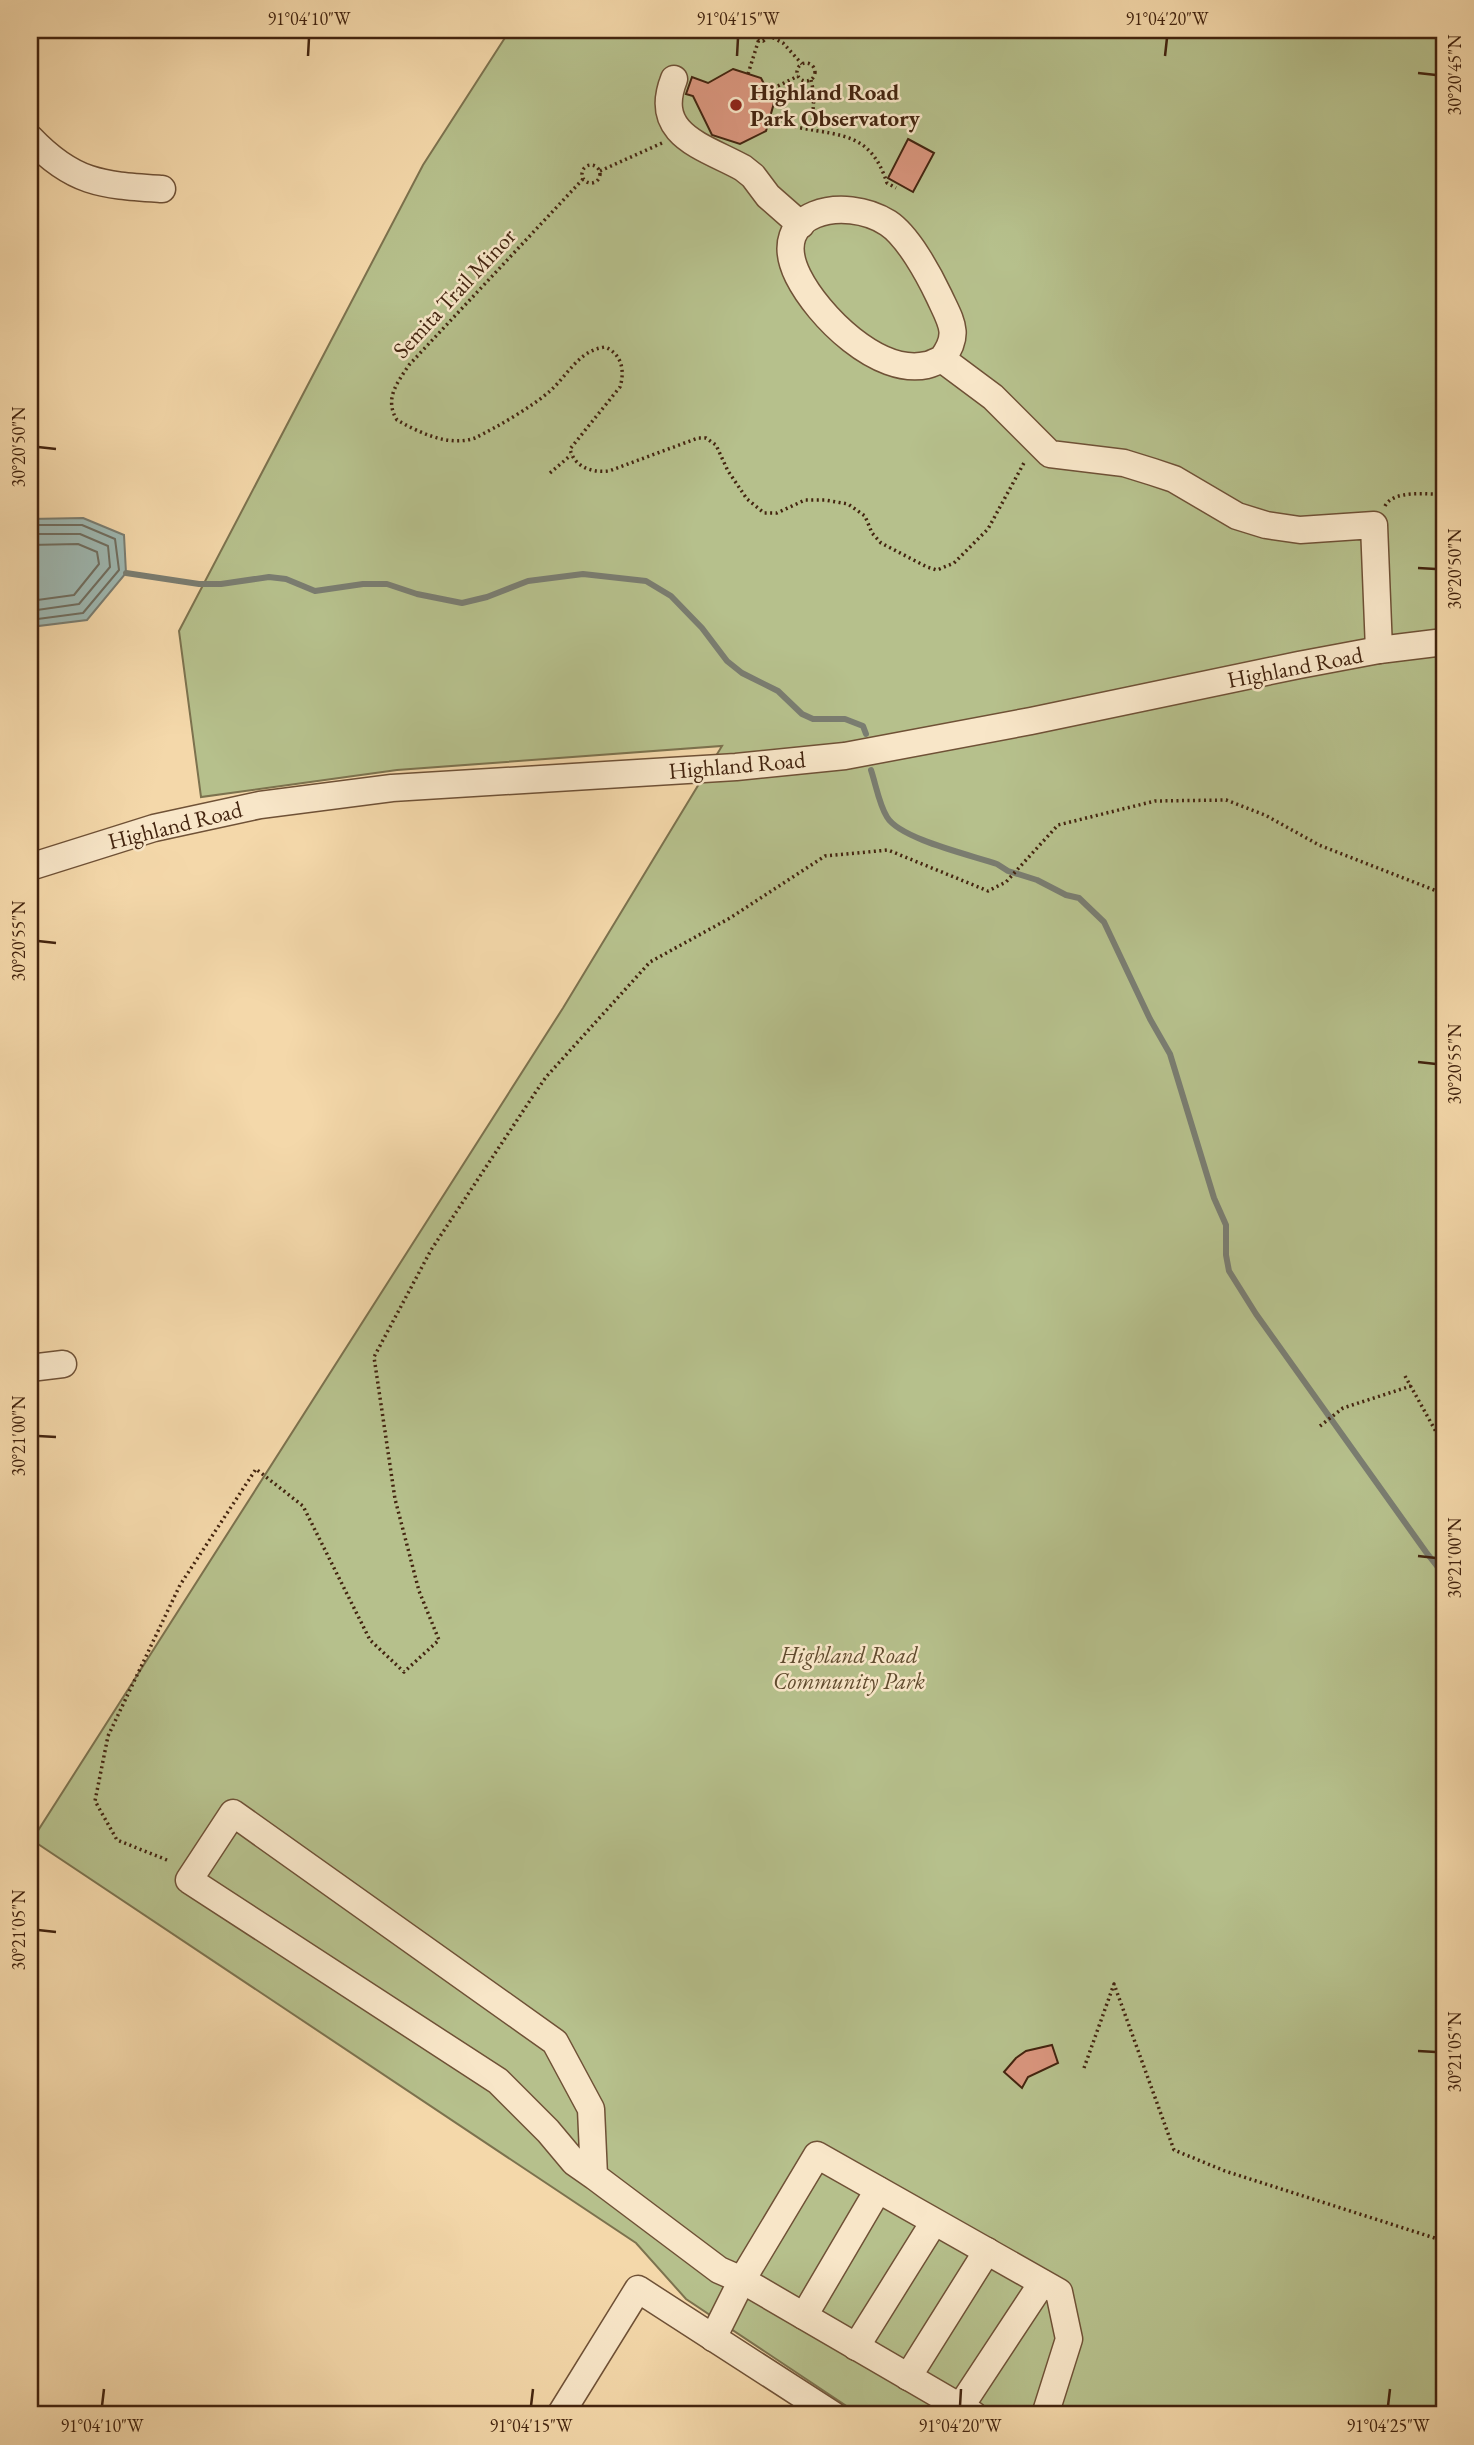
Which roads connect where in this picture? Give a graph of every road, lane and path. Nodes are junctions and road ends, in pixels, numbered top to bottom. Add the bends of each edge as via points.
1 (755, 30) edge
2 (767, 32) edge
3 (759, 39) junction
4 (802, 64) junction
5 (748, 74) dead end
6 (797, 76) junction
7 (674, 79) dead end
8 (810, 79) junction
9 (768, 92) dead end
10 (769, 117) dead end
11 (812, 130) junction
12 (682, 134) junction
13 (30, 138) edge
14 (600, 171) junction
15 (583, 179) junction
16 (896, 188) dead end
17 (162, 189) dead end
18 (800, 225) junction
19 (942, 359) junction
20 (1035, 440) junction
21 (571, 456) junction
22 (550, 472) dead end
23 (1444, 494) edge
24 (1374, 525) junction
25 (1444, 642) edge
26 (1379, 650) junction
27 (30, 867) edge
28 (1444, 894) edge
29 (63, 1364) dead end
30 (30, 1368) edge
31 (1405, 1376) dead end
32 (1411, 1386) junction
33 (1320, 1426) dead end
34 (1444, 1446) edge
35 (167, 1860) dead end
36 (1084, 2068) dead end
37 (594, 2176) junction
38 (878, 2190) junction
39 (934, 2222) junction
40 (1444, 2241) edge
41 (986, 2251) junction
42 (742, 2280) junction
43 (1042, 2283) junction
44 (804, 2316) junction
45 (713, 2338) junction
46 (856, 2347) junction
47 (908, 2377) junction
48 (963, 2413) edge
49 (560, 2415) edge
50 (833, 2415) edge
51 (1045, 2415) edge

1 - 3 path
2 - 3 path
2 - 4 path
3 - 5 path
4 - 6 path via 795,71
4 - 8 path via 811,64 816,72
6 - 8 path via 806,82
6 - 9 path
7 - 12 street via 667,110
8 - 11 path
10 - 11 path
11 - 16 path via 851,137 864,145 887,183
12 - 14 path
12 - 18 street via 743,168
13 - 17 street via 73,174 112,185
14 - 15 path via 597,182
14 - 15 path via 587,166
15 - 21 path, Semita Trail Minor via 409,365 391,403 397,420 409,427 449,441 465,441 545,394 590,350 605,347 621,363 620,387 573,442
18 - 19 street via 791,241 793,262 807,291 832,321 882,359 910,366
18 - 19 street via 815,213 847,211 875,215 891,225 925,267 952,324 951,348
19 - 20 street via 993,397
20 - 21 path via 988,529 954,563 937,570 881,543 864,516 848,504 805,500 777,513 764,513 747,499 716,445 706,438 609,471 583,467
20 - 24 street via 1050,454 1124,463 1174,479 1237,516 1266,525 1300,530
21 - 22 path
23 - 24 path via 1399,495 1388,500
24 - 26 street
25 - 26 street, Highland Road
26 - 27 street, Highland Road via 845,756 392,788 260,805 154,828
28 - 35 path via 1319,845 1226,800 1155,801 1058,825 1006,882 988,891 888,850 825,856 730,918 650,962 546,1077 431,1250 374,1357 396,1499 419,1591 439,1640 404,1672 370,1640 303,1506 256,1469 180,1585 108,1736 95,1801 117,1840
29 - 30 street
31 - 32 path
32 - 33 path via 1343,1408
32 - 34 path
36 - 40 path via 1114,1984 1174,2150 1225,2171
37 - 37 street via 591,2109 555,2042 233,1813 189,1880 498,2081 574,2162
37 - 42 street via 719,2270
38 - 39 street
38 - 42 street via 817,2155
38 - 44 street
39 - 41 street
39 - 46 street
41 - 43 street
41 - 47 street
42 - 44 street
42 - 45 street
43 - 48 street
43 - 51 street via 1059,2292 1069,2339
44 - 46 street
45 - 49 street via 638,2289
45 - 50 street
46 - 47 street
47 - 48 street

